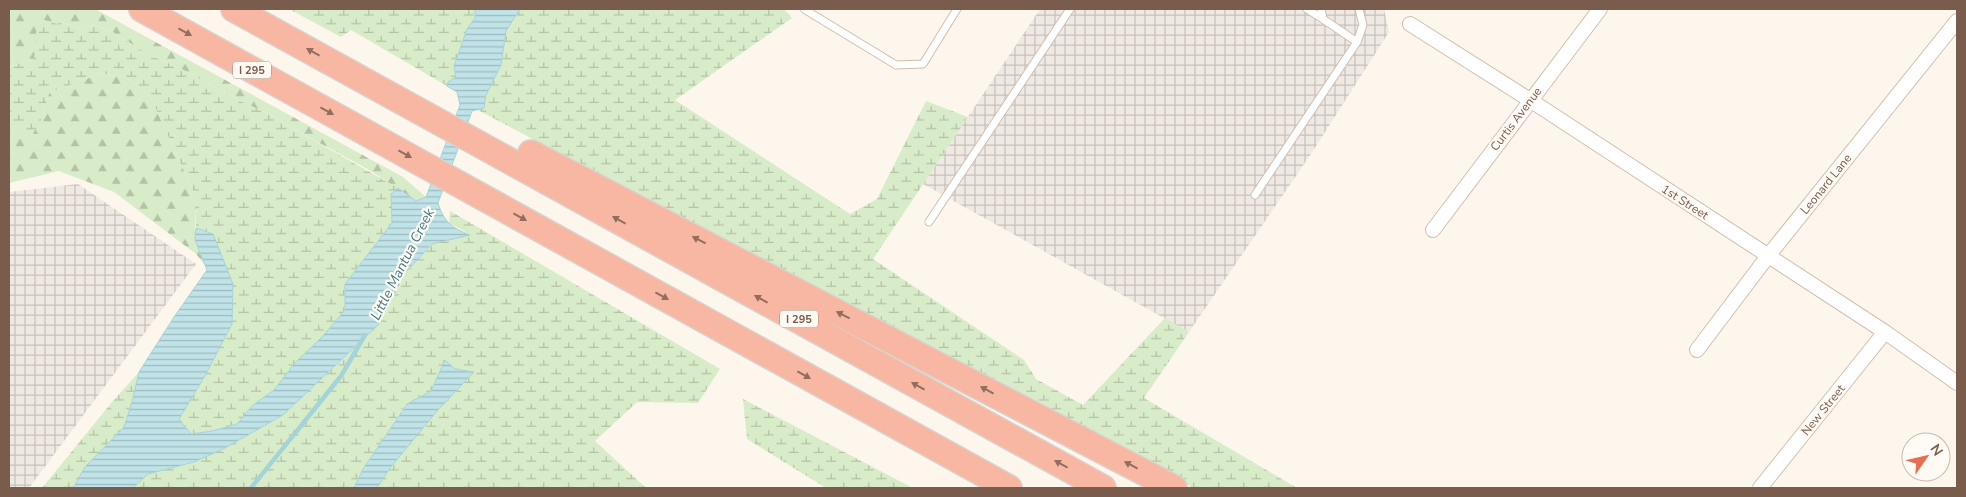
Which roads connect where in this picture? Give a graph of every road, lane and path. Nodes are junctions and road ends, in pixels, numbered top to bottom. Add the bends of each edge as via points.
1 (142, 9) edge
2 (234, 9) edge
3 (804, 9) edge
4 (957, 9) edge
5 (1070, 9) edge
6 (1307, 9) edge
7 (1321, 9) edge
8 (1359, 9) edge
9 (1600, 9) edge
10 (1323, 19) junction
11 (1957, 21) edge
12 (1410, 24) dead end
13 (1357, 42) junction
14 (1530, 100) junction
15 (498, 145) junction
16 (1255, 195) dead end
17 (929, 222) dead end
18 (1433, 230) dead end
19 (1768, 256) junction
20 (1885, 332) junction
21 (1697, 350) dead end
22 (1957, 383) edge
23 (856, 403) junction
24 (976, 488) edge
25 (1009, 488) edge
26 (1103, 488) edge
27 (1174, 488) edge
28 (1760, 488) edge

1 -> 23 highway, I 295
15 -> 2 highway via 386,92
3 - 4 lane via 896,66 923,64
5 - 17 lane
6 - 10 lane
7 - 10 lane
8 - 13 lane via 1363,25
9 - 14 street, Curtis Avenue
10 - 13 lane
11 - 19 street, Leonard Lane
12 - 14 street, 1st Street
13 - 16 lane
14 - 18 street, Curtis Avenue
14 - 19 street, 1st Street
26 -> 15 highway, I 295
27 -> 15 highway
19 - 20 street, 1st Street
19 - 21 street, Leonard Lane
20 - 22 street, 1st Street
20 - 28 street, New Street
23 - 24 highway via 919,456
23 - 25 highway, I 295

